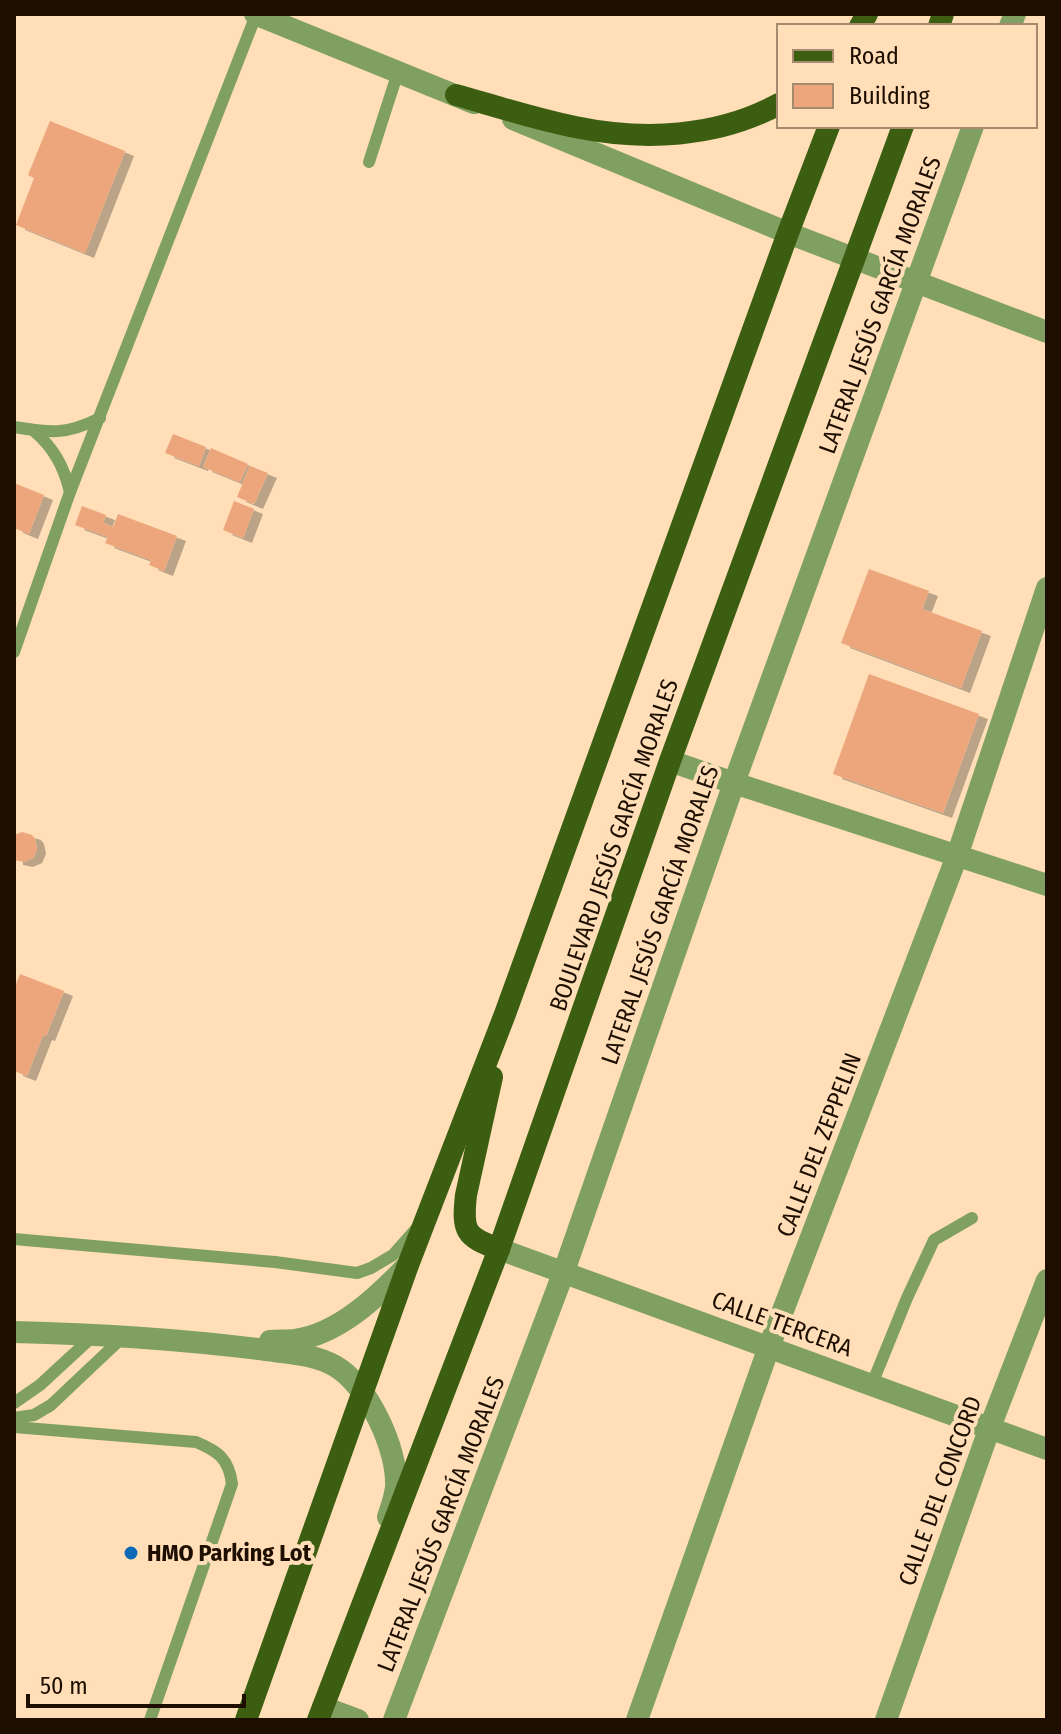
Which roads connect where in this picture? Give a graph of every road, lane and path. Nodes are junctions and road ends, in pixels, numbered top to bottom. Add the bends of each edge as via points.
1 (256, 14) edge
2 (398, 72) junction
3 (456, 95) junction
4 (777, 105) edge
5 (828, 128) edge
6 (902, 128) edge
7 (972, 128) edge
8 (369, 162) dead end
9 (788, 233) junction
10 (855, 258) junction
11 (915, 281) junction
12 (1047, 332) edge
13 (100, 418) junction
14 (14, 427) edge
15 (32, 430) junction
16 (70, 492) junction
17 (1047, 588) edge
18 (14, 652) edge
19 (670, 761) junction
20 (734, 783) junction
21 (957, 856) junction
22 (1047, 885) edge
23 (505, 1014) junction
24 (430, 1206) junction
25 (972, 1218) dead end
26 (14, 1239) edge
27 (499, 1249) junction
28 (408, 1265) junction
29 (563, 1274) junction
30 (1047, 1280) edge
31 (14, 1332) edge
32 (95, 1334) junction
33 (123, 1337) junction
34 (213, 1344) junction
35 (769, 1347) junction
36 (872, 1384) junction
37 (362, 1393) junction
38 (14, 1403) edge
39 (14, 1418) edge
40 (14, 1427) edge
41 (990, 1427) junction
42 (1047, 1449) edge
43 (372, 1580) junction
44 (320, 1714) edge
45 (150, 1720) edge
46 (246, 1720) edge
47 (358, 1720) edge
48 (394, 1720) edge
49 (637, 1720) edge
50 (886, 1720) edge

1 - 2 street
1 - 13 lane
2 - 3 street
2 - 8 lane
3 - 4 main road via 575,127 627,134 710,130
3 - 9 street
5 - 9 main road, BOULEVARD JESÚS GARCÍA MORALES
6 - 10 main road, BOULEVARD JESÚS GARCÍA MORALES
7 - 11 street, LATERAL JESÚS GARCÍA MORALES
9 - 10 street
9 - 23 main road, BOULEVARD JESÚS GARCÍA MORALES
10 - 11 street
10 - 19 main road, BOULEVARD JESÚS GARCÍA MORALES
11 - 12 street
11 - 20 street, LATERAL JESÚS GARCÍA MORALES
13 - 15 lane via 69,431
13 - 16 lane
14 - 15 lane
15 - 16 lane via 58,458
16 - 18 lane
17 - 21 street, CALLE DEL ZEPPELIN
19 - 20 street
19 - 27 main road, BOULEVARD JESÚS GARCÍA MORALES
20 - 21 street
20 - 29 street, LATERAL JESÚS GARCÍA MORALES
21 - 22 street
21 - 35 street, CALLE DEL ZEPPELIN
23 - 24 main road, BOULEVARD JESÚS GARCÍA MORALES
23 - 27 main road via 464,1214 473,1237
24 - 26 lane via 393,1255 357,1273
24 - 28 main road, BOULEVARD JESÚS GARCÍA MORALES
25 - 36 lane via 934,1240
27 - 29 street, CALLE TERCERA
27 - 43 main road, BOULEVARD JESÚS GARCÍA MORALES
28 - 34 street via 355,1314 330,1328 298,1339
28 - 37 main road, BOULEVARD JESÚS GARCÍA MORALES
29 - 35 street, CALLE TERCERA
29 - 48 street, LATERAL JESÚS GARCÍA MORALES
30 - 41 street, CALLE DEL CONCORD
31 - 32 street
32 - 33 street
32 - 38 lane
33 - 34 street
33 - 39 lane via 51,1405
34 - 37 street via 323,1360 347,1374
35 - 36 street, CALLE TERCERA
35 - 49 street, CALLE DEL ZEPPELIN
36 - 41 street, CALLE TERCERA
37 - 43 street, BOULEVARD JESÚS GARCÍA MORALES via 386,1437 396,1489
37 - 46 main road, BOULEVARD JESÚS GARCÍA MORALES
40 - 45 lane via 196,1442 230,1468 232,1484
41 - 42 street, CALLE TERCERA
41 - 50 street, CALLE DEL CONCORD
43 - 44 main road, BOULEVARD JESÚS GARCÍA MORALES
44 - 47 street

